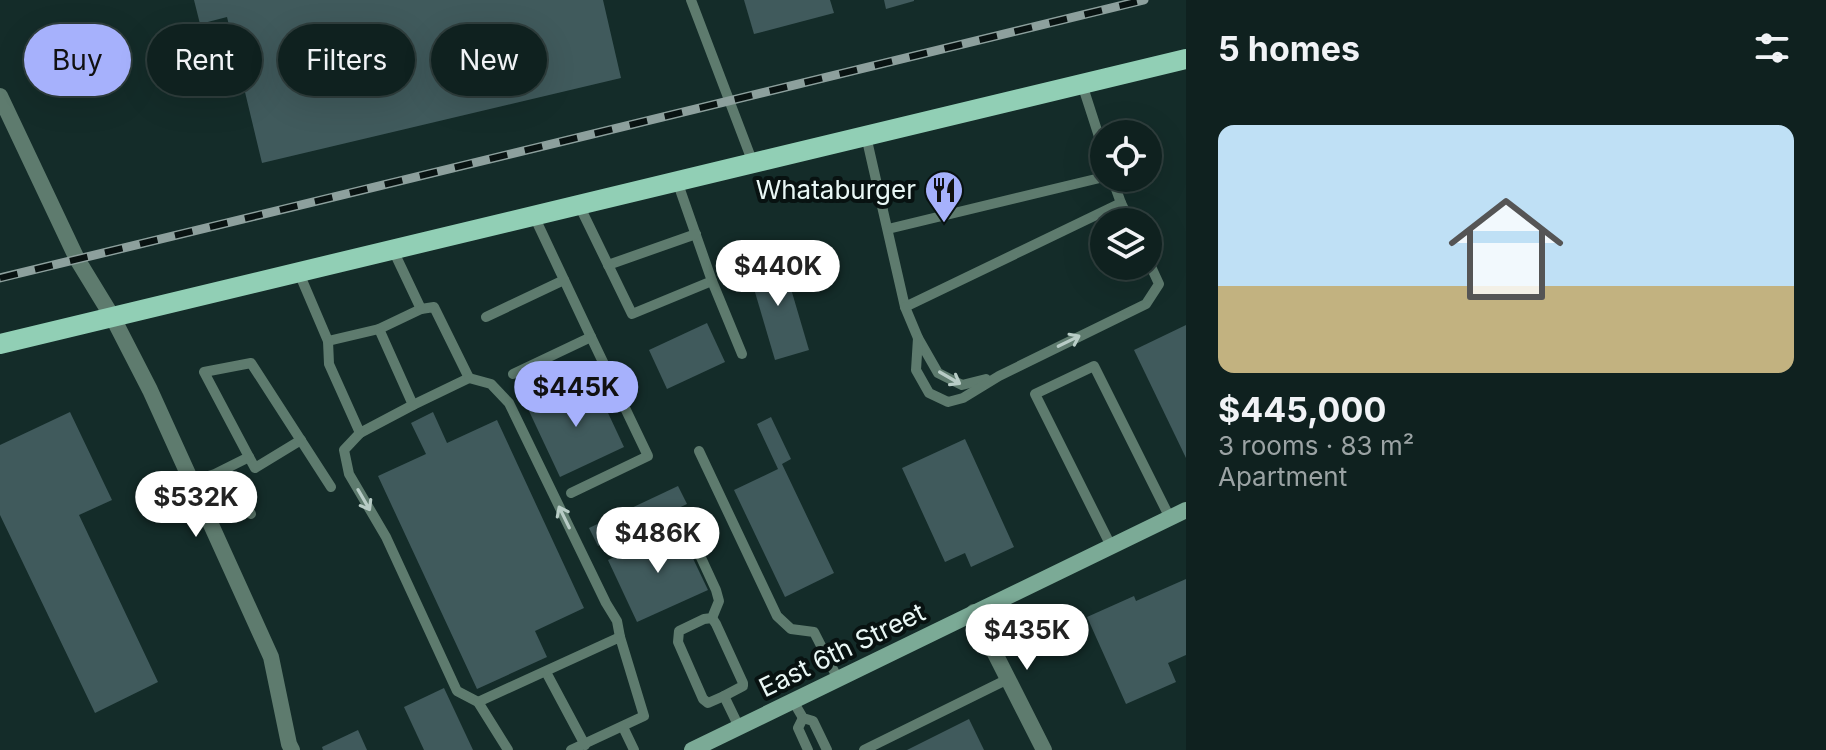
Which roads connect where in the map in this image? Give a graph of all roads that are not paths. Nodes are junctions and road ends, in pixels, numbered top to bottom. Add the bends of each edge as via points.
1 (691, 0) edge
2 (1186, 59) edge
3 (1082, 84) junction
4 (0, 96) edge
5 (1094, 120) edge
6 (866, 136) junction
7 (753, 163) junction
8 (1090, 180) edge
9 (677, 181) junction
10 (1117, 192) edge
11 (1121, 203) junction
12 (579, 205) junction
13 (1123, 208) edge
14 (534, 216) junction
15 (888, 229) junction
16 (696, 234) junction
17 (393, 250) junction
18 (608, 265) junction
19 (299, 273) junction
20 (564, 280) junction
21 (1157, 280) edge
22 (712, 281) junction
23 (905, 307) junction
24 (421, 309) junction
25 (486, 317) dead end
26 (113, 318) junction
27 (379, 329) junction
28 (591, 337) junction
29 (918, 338) junction
30 (328, 341) junction
31 (0, 344) edge
32 (742, 354) dead end
33 (513, 374) dead end
34 (999, 376) junction
35 (469, 378) junction
36 (413, 405) junction
37 (360, 433) junction
38 (301, 440) junction
39 (699, 451) dead end
40 (249, 457) junction
41 (226, 469) junction
42 (192, 481) junction
43 (331, 487) dead end
44 (571, 493) dead end
45 (1186, 510) edge
46 (251, 514) dead end
47 (1170, 518) junction
48 (1111, 546) junction
49 (608, 547) dead end
50 (974, 612) junction
51 (712, 618) junction
52 (620, 637) junction
53 (546, 672) junction
54 (838, 679) junction
55 (1008, 679) junction
56 (724, 696) junction
57 (793, 701) junction
58 (478, 702) junction
59 (803, 718) junction
60 (623, 727) junction
61 (739, 727) junction
62 (585, 745) junction
63 (292, 750) edge
64 (508, 750) edge
65 (571, 750) edge
66 (634, 750) edge
67 (692, 750) edge
68 (808, 750) edge
69 (827, 750) edge
70 (864, 750) edge
71 (1044, 750) edge

1 - 7 lane
2 - 3 main road
3 - 5 lane
3 - 6 main road
4 - 26 street via 77,259
6 - 7 main road
6 - 15 lane
7 - 9 main road
8 - 15 lane
9 - 12 main road
9 - 16 lane
10 - 11 lane
11 - 13 lane
11 - 23 lane
12 - 14 main road
12 - 18 lane
14 - 17 main road
14 - 20 lane
15 - 23 lane
16 - 18 lane
16 - 22 lane
17 - 19 main road
17 - 24 lane
18 - 22 lane via 632,314
19 - 26 main road
19 - 30 lane
20 - 25 lane
20 - 28 lane
34 -> 21 lane via 1146,304
22 - 32 lane
23 - 29 lane
24 - 27 lane
24 - 35 lane via 434,307
26 - 31 main road
26 - 42 street
27 - 30 lane
27 - 36 lane
28 - 33 lane
28 - 44 lane via 648,456
29 -> 34 lane via 938,373 962,385
29 - 34 lane via 916,370 929,393 948,402
30 - 37 lane via 329,364
35 - 36 lane
52 -> 35 lane via 617,621 509,403 491,384
36 - 37 lane
37 -> 58 lane via 344,450 349,474 386,537 457,691
38 - 40 lane via 255,468
38 - 40 lane via 251,363 204,372
38 - 43 lane
39 - 54 lane via 777,616 791,629 814,632
40 - 41 lane
41 - 42 lane
41 - 46 lane
42 - 63 street via 271,657
45 - 47 street, East 6th Street
47 - 48 street, East 6th Street
47 - 48 lane via 1094,366 1035,394
48 - 50 street, East 6th Street
49 - 51 lane via 674,516 681,518 716,590 719,601
50 - 54 street, East 6th Street
50 - 55 street
51 - 56 lane via 743,683
51 - 56 lane via 679,631 678,642 703,699 708,703
52 - 53 lane
52 - 60 lane via 644,716
53 - 58 lane
53 - 62 lane
54 - 57 street, East 6th Street
55 - 70 lane
55 - 71 street
56 - 61 lane
57 - 59 lane
57 - 61 street, East 6th Street
58 - 64 lane
59 - 68 lane via 798,728
59 - 69 lane via 813,721
60 - 62 lane
60 - 66 lane
61 - 67 street, East 6th Street
62 - 65 lane

